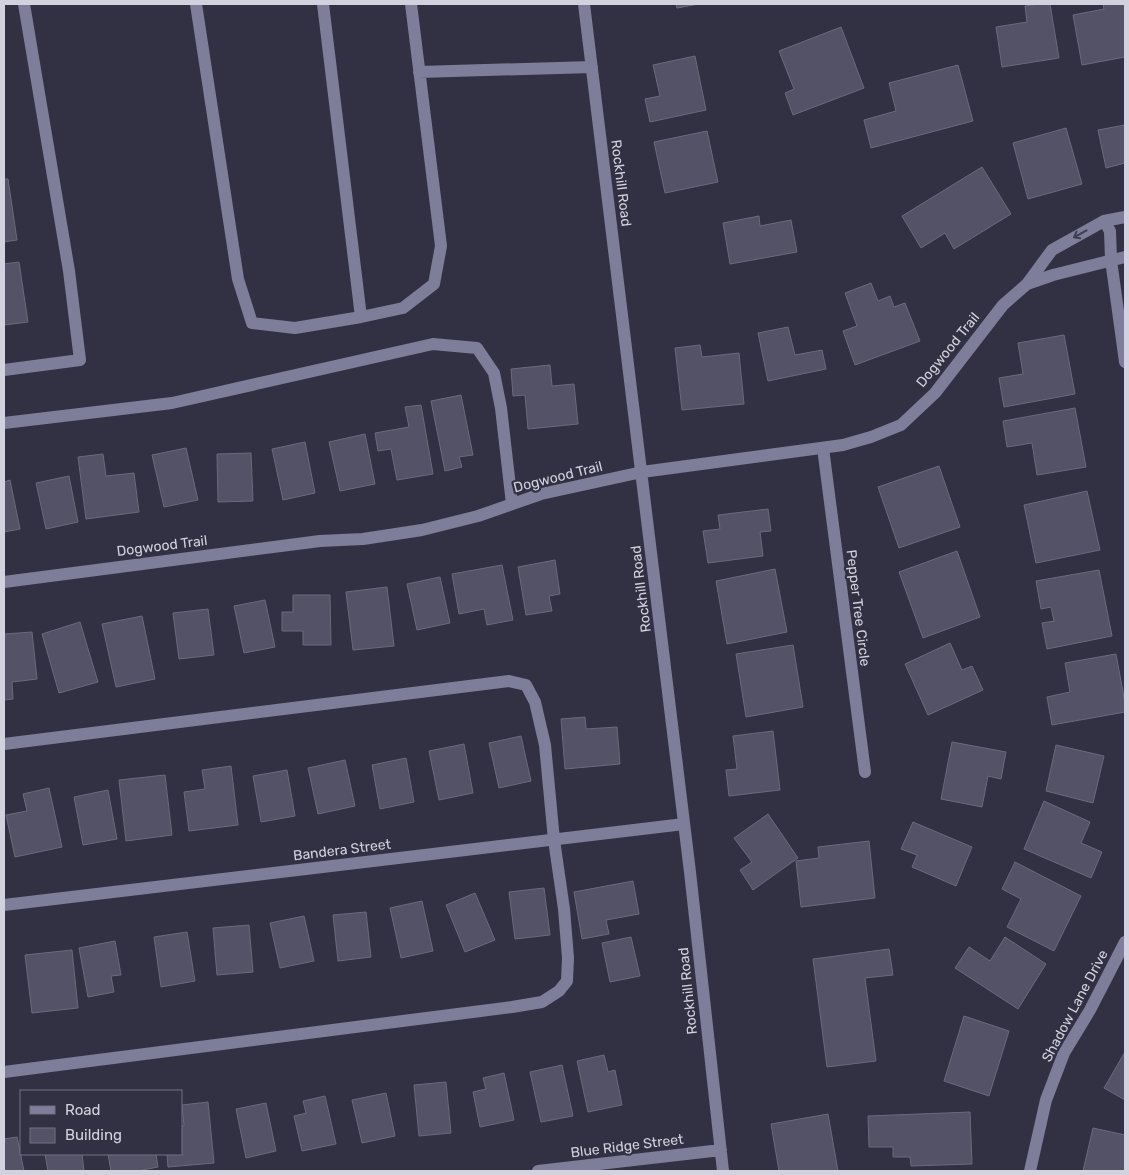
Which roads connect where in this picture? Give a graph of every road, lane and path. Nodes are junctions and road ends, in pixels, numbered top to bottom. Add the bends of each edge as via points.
1 (24, 4) edge
2 (196, 4) edge
3 (323, 4) edge
4 (411, 4) edge
5 (584, 4) edge
6 (592, 67) junction
7 (420, 72) junction
8 (1125, 217) edge
9 (1104, 221) junction
10 (1125, 257) edge
11 (1111, 260) junction
12 (1027, 284) junction
13 (361, 317) junction
14 (1125, 362) edge
15 (4, 370) edge
16 (4, 423) edge
17 (823, 448) junction
18 (642, 472) junction
19 (512, 504) junction
20 (4, 582) edge
21 (4, 744) edge
22 (864, 772) dead end
23 (684, 824) junction
24 (554, 840) junction
25 (4, 905) edge
26 (1125, 942) edge
27 (4, 1072) edge
28 (721, 1150) junction
29 (597, 1168) edge
30 (538, 1171) edge
31 (723, 1171) edge
32 (1030, 1171) edge

1 - 15 street via 69,270 80,360
2 - 13 street via 238,279 252,323 295,328
3 - 13 street
4 - 7 street
5 - 6 street, Rockhill Road
6 - 7 street
6 - 18 street, Rockhill Road
7 - 13 street via 441,246 434,284 403,308
8 - 9 street, Dogwood Trail
9 - 11 street via 1110,231
9 -> 12 street, Dogwood Trail via 1052,250
10 - 11 street, Dogwood Trail
11 - 12 street, Dogwood Trail
11 - 14 street
12 - 17 street, Dogwood Trail via 1003,305 935,393 901,425 871,437
16 - 19 street via 172,403 433,344 476,348 494,373
17 - 18 street, Dogwood Trail
17 - 22 street, Pepper Tree Circle
18 - 19 street, Dogwood Trail via 541,494
18 - 23 street, Rockhill Road
19 - 20 street, Dogwood Trail via 422,530
21 - 24 street via 509,681 526,685 536,702 545,745
23 - 24 street, Bandera Street
23 - 28 street, Rockhill Road
24 - 25 street, Bandera Street
24 - 27 street via 564,909 568,981 542,1002
26 - 32 street, Shadow Lane Drive via 1064,1053 1046,1100
28 - 29 street, Blue Ridge Street
28 - 31 street, Rockhill Road
29 - 30 street, Blue Ridge Street

